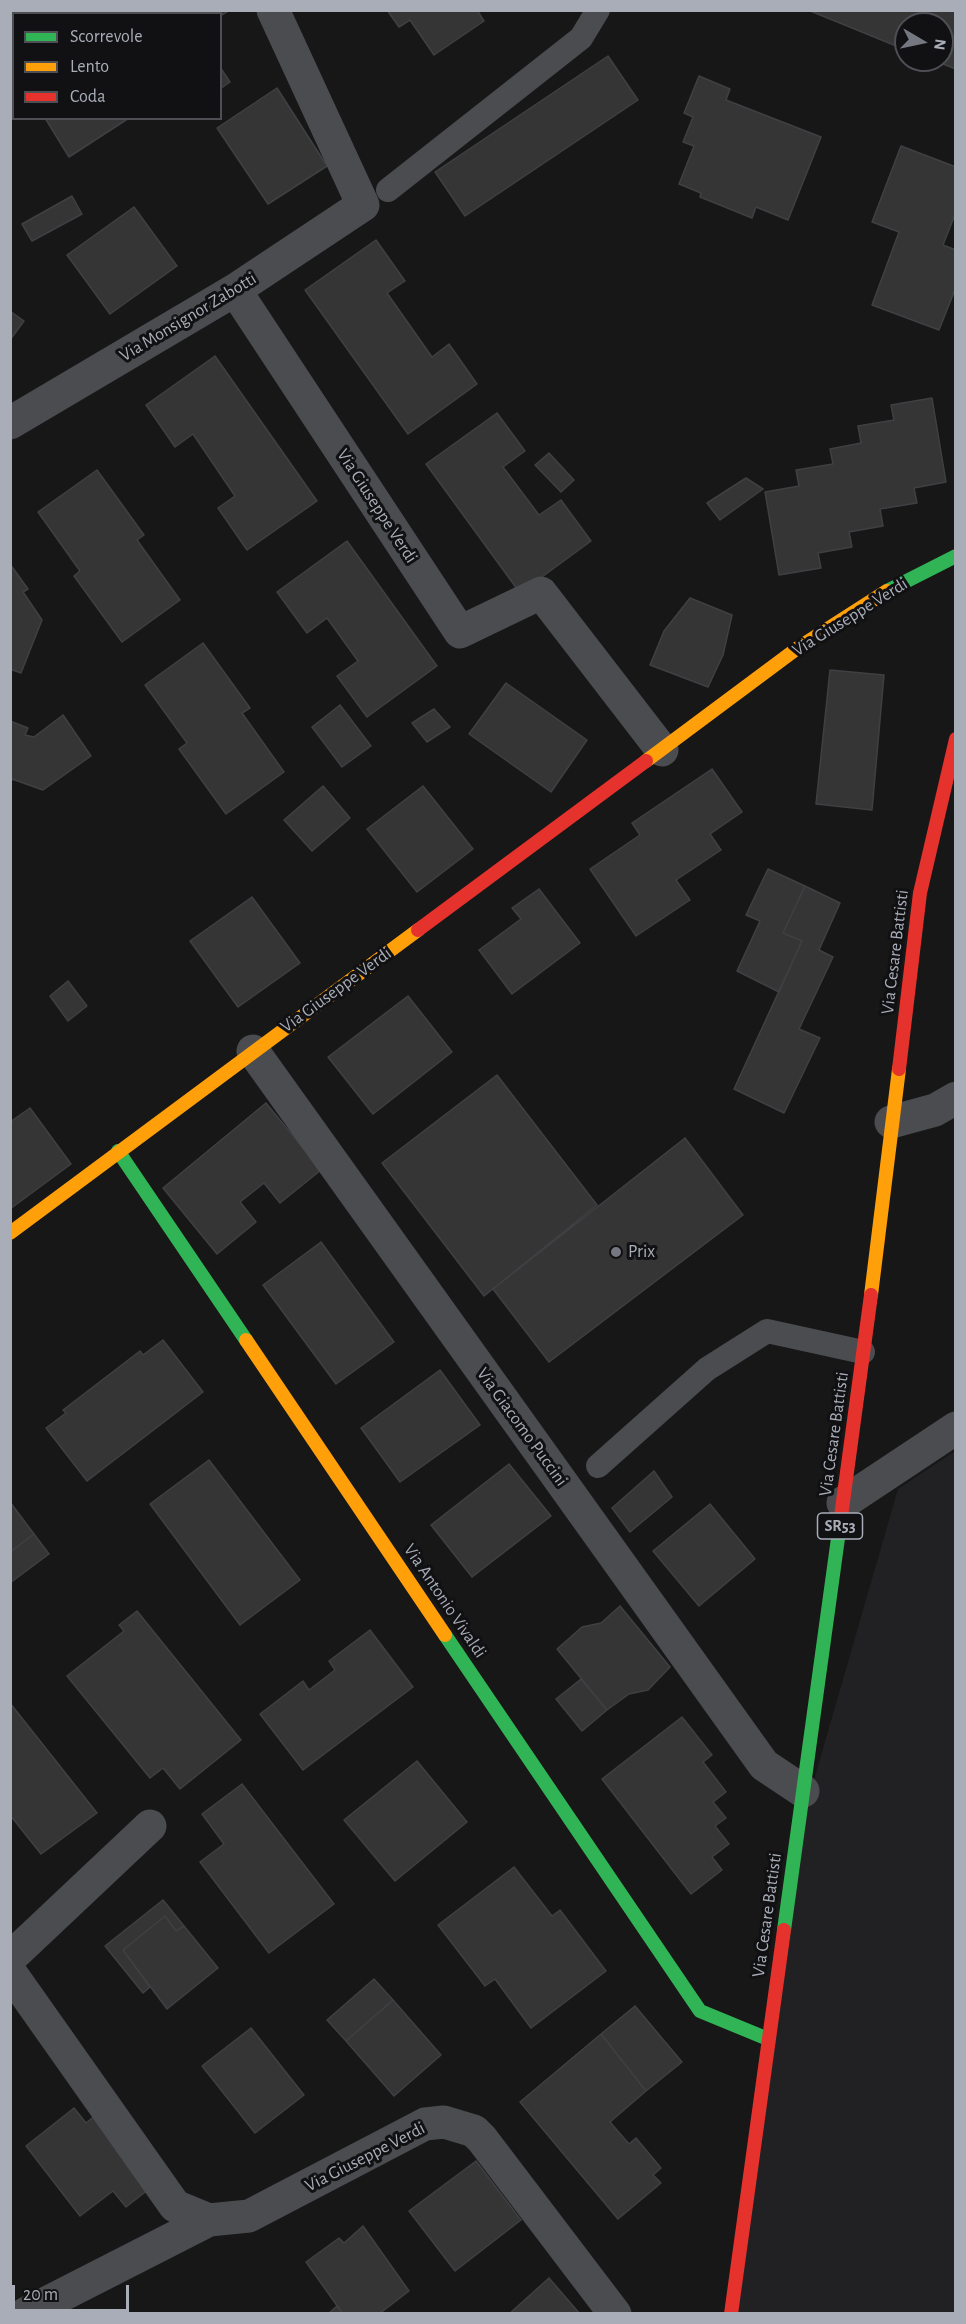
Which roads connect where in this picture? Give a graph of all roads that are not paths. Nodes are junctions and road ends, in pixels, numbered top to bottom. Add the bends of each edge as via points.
1 (273, 10) edge
2 (598, 10) edge
3 (375, 198) junction
4 (235, 290) junction
5 (10, 423) edge
6 (956, 556) edge
7 (662, 750) junction
8 (953, 754) edge
9 (253, 1051) junction
10 (956, 1098) edge
11 (891, 1122) junction
12 (118, 1151) junction
13 (10, 1233) edge
14 (863, 1352) junction
15 (956, 1428) edge
16 (598, 1466) dead end
17 (843, 1503) junction
18 (802, 1791) junction
19 (150, 1826) dead end
20 (10, 1958) edge
21 (10, 1972) edge
22 (768, 2039) junction
23 (209, 2220) junction
24 (25, 2313) edge
25 (615, 2313) edge
26 (731, 2313) edge

1 - 3 street
2 - 3 lane via 581,38
3 - 4 street, Via Monsignor Zabotti
4 - 5 street, Via Monsignor Zabotti
4 - 7 street, Via Giuseppe Verdi via 460,632 541,593
6 - 7 street, Via Giuseppe Verdi via 889,590 795,650
7 - 9 street, Via Giuseppe Verdi
8 - 11 street, Via Cesare Battisti / SR53 via 920,893
9 - 12 street, Via Giuseppe Verdi
9 - 18 street, Via Giacomo Puccini via 764,1765
10 - 11 street via 934,1110
11 - 14 street, Via Cesare Battisti / SR53
12 - 13 street, Via Giuseppe Verdi
12 - 22 street, Via Antonio Vivaldi via 700,2011
14 - 16 lane via 767,1330 707,1369
14 - 17 street, Via Cesare Battisti / SR53
15 - 17 street
17 - 18 street, Via Cesare Battisti / SR53
18 - 22 street, Via Cesare Battisti / SR53
19 - 20 street
21 - 23 street, Via Giuseppe Verdi via 175,2206
22 - 26 street, Via Cesare Battisti / SR53
23 - 24 street, Via Giuseppe Verdi
23 - 25 street, Via Giuseppe Verdi via 249,2216 424,2124 444,2122 474,2131 482,2139

